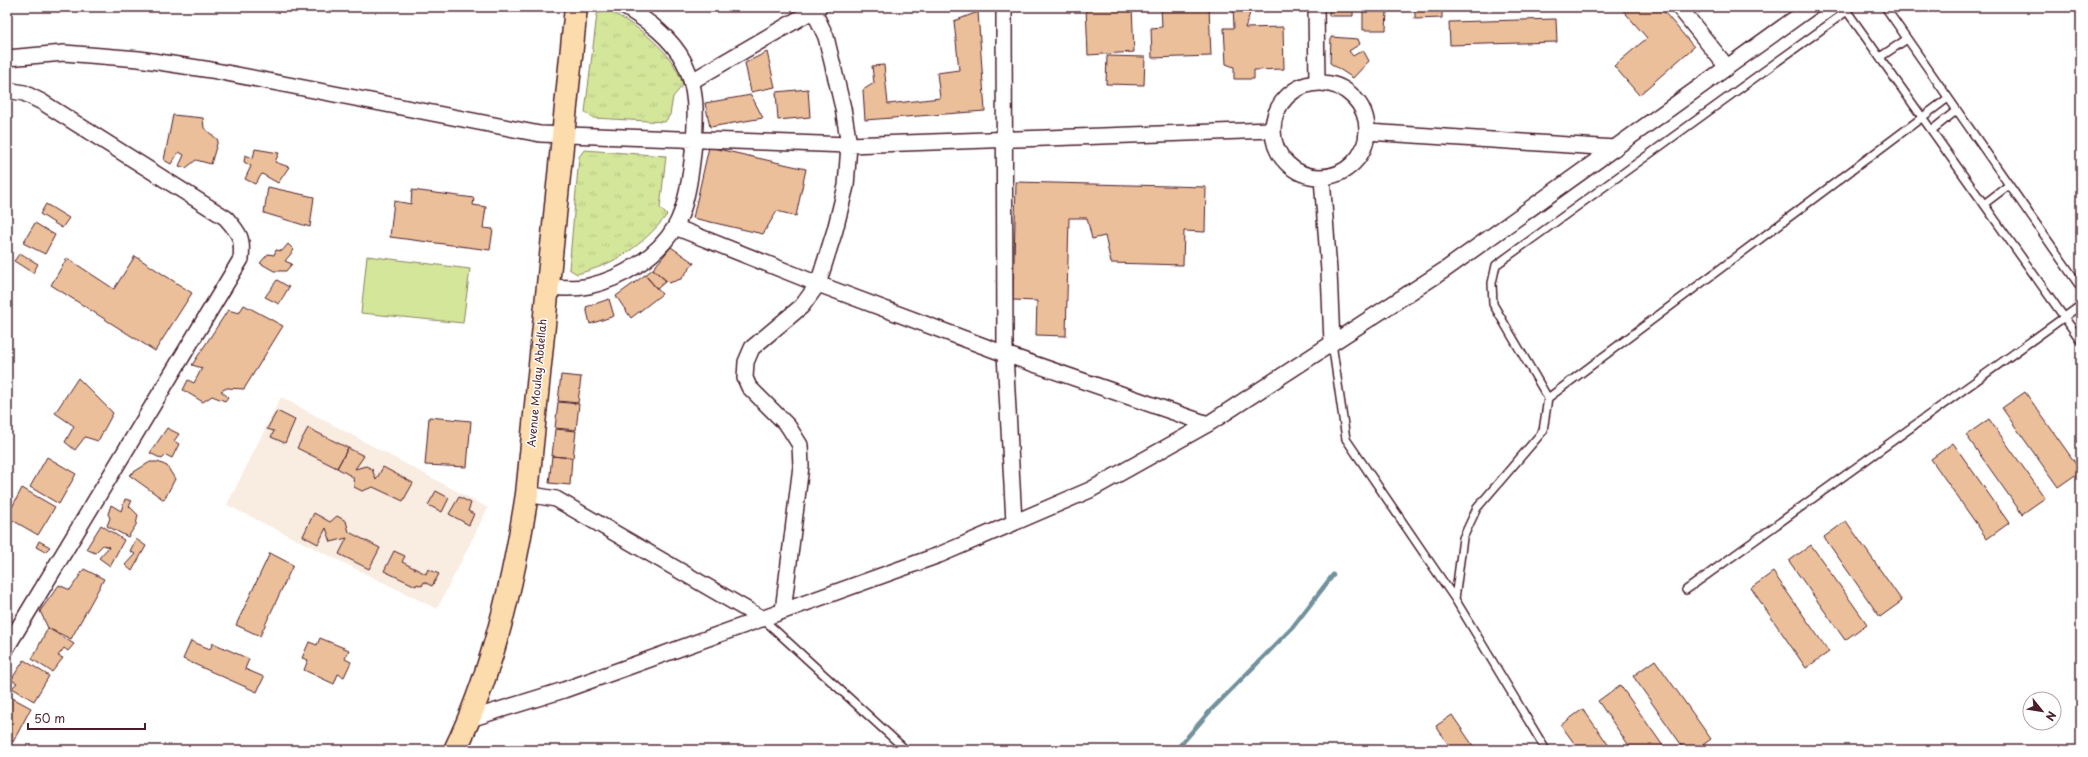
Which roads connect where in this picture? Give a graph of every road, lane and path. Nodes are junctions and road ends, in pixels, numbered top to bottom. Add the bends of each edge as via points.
1 (576, 7) edge
2 (625, 7) edge
3 (1004, 7) edge
4 (1316, 7) edge
5 (1679, 7) edge
6 (1885, 7) edge
7 (815, 8) edge
8 (1808, 8) edge
9 (1846, 9) edge
10 (1907, 39) junction
11 (1880, 57) junction
12 (7, 58) edge
13 (1727, 67) junction
14 (692, 81) junction
15 (1317, 82) junction
16 (7, 90) edge
17 (1948, 98) junction
18 (1957, 110) junction
19 (1922, 116) junction
20 (1272, 130) junction
21 (1932, 130) junction
22 (1367, 132) junction
23 (564, 135) junction
24 (694, 140) junction
25 (1003, 140) junction
26 (849, 145) junction
27 (1615, 148) junction
28 (1322, 178) junction
29 (2009, 184) junction
30 (1984, 204) junction
31 (675, 227) junction
32 (818, 284) junction
33 (547, 287) junction
34 (2081, 288) edge
35 (2081, 305) edge
36 (2064, 317) junction
37 (2081, 341) edge
38 (1332, 343) junction
39 (1005, 354) junction
40 (1548, 398) junction
41 (1208, 424) junction
42 (527, 494) junction
43 (1014, 522) junction
44 (1686, 590) dead end
45 (1455, 599) junction
46 (783, 611) junction
47 (763, 619) junction
48 (7, 647) edge
49 (470, 719) junction
50 (455, 750) edge
51 (906, 750) edge
52 (1546, 750) edge

1 - 23 main road, Avenue Moulay Abdellah
2 - 14 street via 649,22 674,47
3 - 25 street
4 - 15 street
5 - 13 street
6 - 10 lane
7 - 14 street
7 - 26 street via 828,44
8 - 13 street
9 - 11 lane
9 - 40 lane via 1496,265 1492,283 1493,304
10 - 11 lane
10 - 17 lane
11 - 19 lane
12 - 23 street via 64,53 139,59 211,70 540,134
13 - 27 street
14 - 24 street via 696,126
15 - 20 street via 1297,88 1282,101 1275,115
15 - 22 street via 1337,85 1353,96 1364,112
16 - 48 street via 24,93 42,102 226,218 243,243 241,259
17 - 18 lane
17 - 19 lane
18 - 21 lane
18 - 29 lane
19 - 21 lane
19 - 40 lane
20 - 25 street
20 - 28 street via 1276,149 1287,165 1297,172
21 - 30 lane
22 - 27 street
22 - 28 street via 1364,147 1357,160 1341,172
23 - 24 street
23 - 33 main road, Avenue Moulay Abdellah
24 - 26 street
24 - 31 street via 691,173 682,211
25 - 26 street
25 - 39 street
26 - 32 street via 846,186
27 - 38 street via 1446,269
28 - 38 street
29 - 30 lane
29 - 34 lane
30 - 36 lane
31 - 32 street
31 - 33 street via 660,246 625,272 589,286
32 - 39 street
32 - 46 street via 802,306 752,348 746,362 745,378 749,387 788,426 800,446 801,466
33 - 42 main road, Avenue Moulay Abdellah
35 - 36 lane
36 - 37 lane
36 - 44 lane
38 - 41 street
38 - 45 lane via 1346,439
39 - 41 street
39 - 43 street
40 - 45 lane via 1543,431 1477,508 1463,538
41 - 43 street via 1090,490
42 - 47 street via 556,499
42 - 49 main road, Avenue Moulay Abdellah via 515,564 501,621
43 - 46 street via 939,555
45 - 52 lane
46 - 47 street
47 - 49 street via 564,690
47 - 51 lane
49 - 50 main road, Avenue Moulay Abdellah

